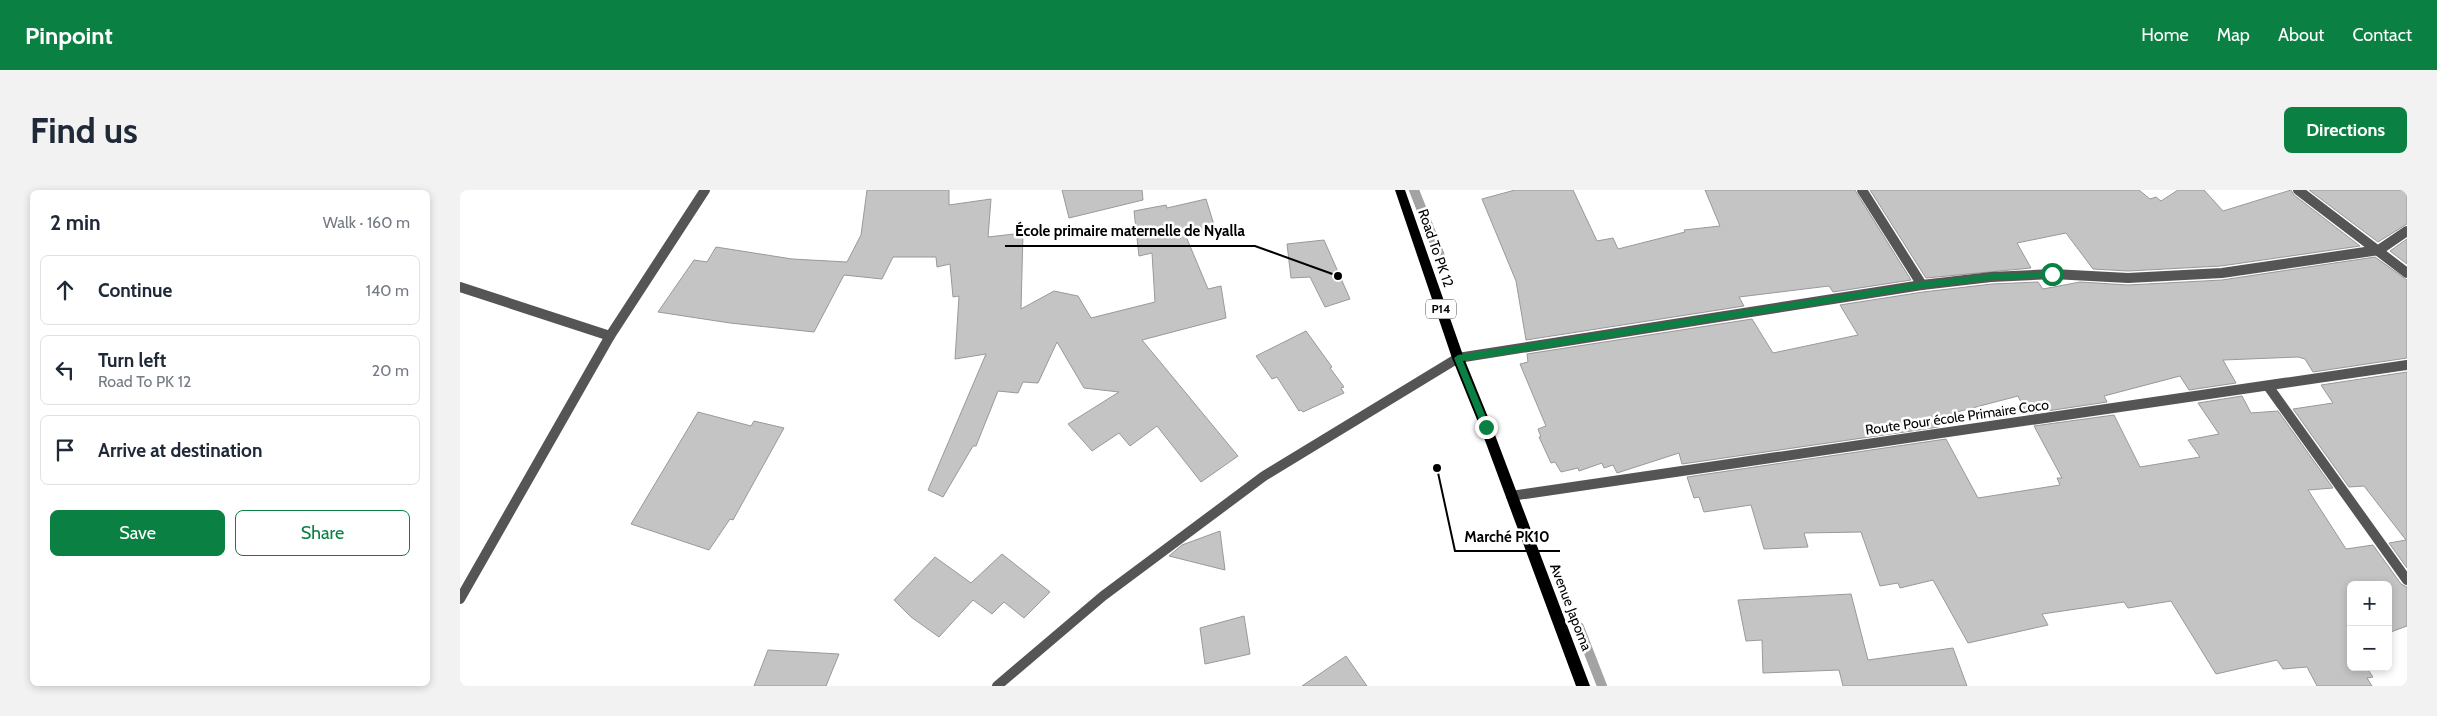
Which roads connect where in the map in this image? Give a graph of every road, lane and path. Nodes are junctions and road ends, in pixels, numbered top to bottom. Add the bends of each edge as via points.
1 (705, 190) edge
2 (1400, 190) edge
3 (1862, 190) edge
4 (2298, 190) edge
5 (2407, 231) edge
6 (2379, 250) junction
7 (2407, 273) edge
8 (1922, 285) junction
9 (460, 287) edge
10 (610, 336) junction
11 (1458, 358) junction
12 (2407, 365) edge
13 (2268, 386) junction
14 (1486, 427) joint
15 (1511, 496) junction
16 (2407, 580) edge
17 (460, 598) edge
18 (997, 686) edge
19 (1584, 686) edge

1 - 10 street
2 - 11 main road, Road To PK 12 / P14
3 - 8 street
4 - 6 street
5 - 6 street
6 - 7 street
6 - 8 street via 2222,273 2128,278 2052,274
8 - 11 street
9 - 10 street
10 - 17 street
11 - 14 main road, Road To PK 12 / P14
11 - 18 street via 1264,476 1103,596
12 - 13 street, Route Pour école Primaire Coco
13 - 15 street, Route Pour école Primaire Coco
13 - 16 street
14 - 15 main road, Avenue Japoma / P14
15 - 19 main road, Avenue Japoma / P14

